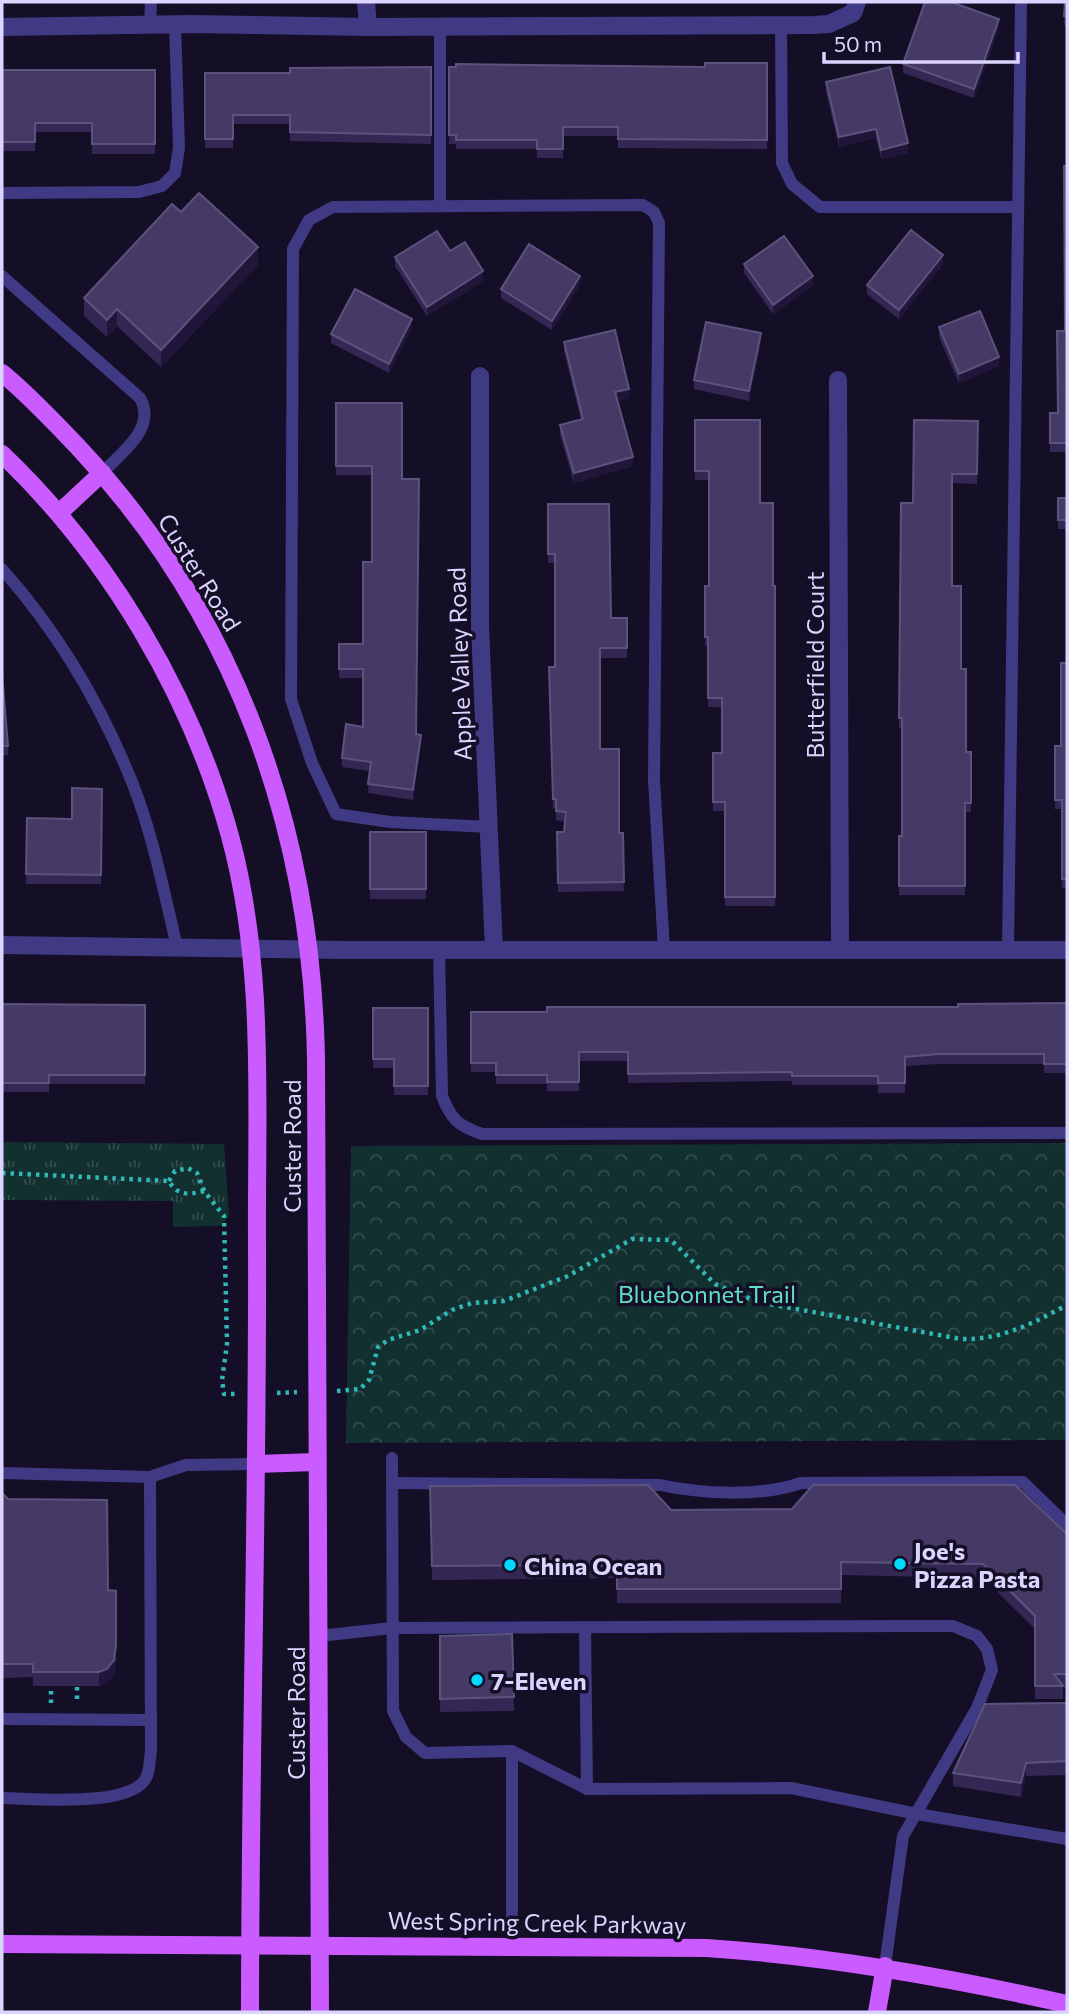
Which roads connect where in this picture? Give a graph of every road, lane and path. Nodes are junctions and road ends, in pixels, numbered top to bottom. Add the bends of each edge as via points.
1 (151, 2) edge
2 (366, 2) edge
3 (1021, 2) edge
4 (855, 7) edge
5 (175, 24) junction
6 (780, 24) junction
7 (150, 25) junction
8 (2, 27) edge
9 (368, 27) junction
10 (440, 27) junction
11 (2, 193) edge
12 (440, 206) junction
13 (1017, 207) junction
14 (2, 276) edge
15 (2, 373) edge
16 (480, 376) dead end
17 (838, 380) dead end
18 (2, 454) edge
19 (102, 473) junction
20 (59, 513) junction
21 (2, 569) edge
22 (489, 827) junction
23 (2, 945) edge
24 (177, 947) junction
25 (253, 948) junction
26 (310, 950) junction
27 (439, 950) junction
28 (494, 950) junction
29 (664, 950) junction
30 (840, 950) junction
31 (1008, 950) junction
32 (1067, 950) edge
33 (1067, 1133) edge
34 (2, 1173) edge
35 (169, 1181) junction
36 (204, 1191) junction
37 (1067, 1305) edge
38 (315, 1391) junction
39 (256, 1394) junction
40 (393, 1458) dead end
41 (316, 1462) junction
42 (256, 1464) junction
43 (2, 1473) edge
44 (150, 1476) junction
45 (393, 1483) junction
46 (1067, 1525) edge
47 (585, 1627) junction
48 (392, 1628) junction
49 (319, 1636) junction
50 (2, 1719) edge
51 (151, 1720) junction
52 (512, 1751) junction
53 (587, 1789) junction
54 (2, 1798) edge
55 (917, 1814) junction
56 (1067, 1839) edge
57 (2, 1944) edge
58 (250, 1944) junction
59 (320, 1944) junction
60 (512, 1946) junction
61 (885, 1966) junction
62 (1067, 2004) edge
63 (250, 2012) edge
64 (320, 2012) edge
65 (877, 2012) edge

1 - 7 lane
2 - 9 street
3 - 13 lane
4 - 6 street via 829,24
5 - 7 street
5 - 9 street
5 - 11 lane via 179,148 175,173 162,186 139,192
6 - 10 street
6 - 13 lane via 782,163 792,184 820,207
7 - 8 street
9 - 10 street
10 - 12 lane
12 - 22 lane via 333,207 309,220 293,249 291,699 312,763 336,814
12 - 29 lane via 643,205 654,212 659,223 654,780
13 - 31 lane
14 - 19 lane via 147,409 139,433
15 - 19 main road, Custer Road
16 - 22 street, Apple Valley Road via 480,626
17 - 30 street, Butterfield Court
18 - 20 main road, Custer Road
19 - 20 main road
19 - 26 main road, Custer Road via 184,584 250,715 274,778
20 - 25 main road, Custer Road via 135,620 198,745 229,835
21 - 24 lane via 51,629 97,707 126,770 152,845
22 - 28 street, Apple Valley Road
23 - 24 street
24 - 25 street
25 - 26 street
25 - 39 main road, Custer Road
26 - 27 street
26 - 38 main road, Custer Road via 316,1059
27 - 28 street
27 - 33 lane via 442,1096 450,1117 460,1127 482,1134
28 - 29 street
29 - 30 street
30 - 31 street
31 - 32 street
34 - 35 path
35 - 36 path via 181,1193
35 - 36 path via 175,1171 188,1168 202,1181
36 - 39 path via 224,1216 224,1394
37 - 38 path via 988,1340 961,1339 758,1303 715,1284 671,1240 632,1239 568,1276 505,1301 472,1303 452,1310 420,1330 388,1340 378,1347 369,1380 360,1389
38 - 39 path
38 - 41 main road, Custer Road
39 - 42 main road, Custer Road
40 - 45 lane
41 - 42 main road
41 - 49 main road, Custer Road
42 - 44 lane via 186,1465
42 - 58 main road, Custer Road
43 - 44 lane
44 - 51 lane
45 - 46 lane via 660,1485 682,1490 778,1491 801,1483 1023,1482
45 - 48 lane
47 - 48 lane
47 - 53 lane
47 - 55 lane via 953,1626 977,1636 987,1649 992,1670 984,1708
48 - 49 lane
48 - 52 lane via 393,1711 406,1737 425,1753
49 - 59 main road, Custer Road
50 - 51 lane
51 - 54 lane via 147,1778 130,1793 105,1798
52 - 53 lane
52 - 60 lane
53 - 55 lane via 791,1788
55 - 56 lane
55 - 61 lane via 904,1836
57 - 58 main road, West Spring Creek Parkway
58 - 59 main road, West Spring Creek Parkway
58 - 63 main road, Custer Road
59 - 60 main road, West Spring Creek Parkway
59 - 64 main road, Custer Road
60 - 61 main road, West Spring Creek Parkway via 706,1948 795,1953
61 - 62 main road, West Spring Creek Parkway
61 - 65 main road

